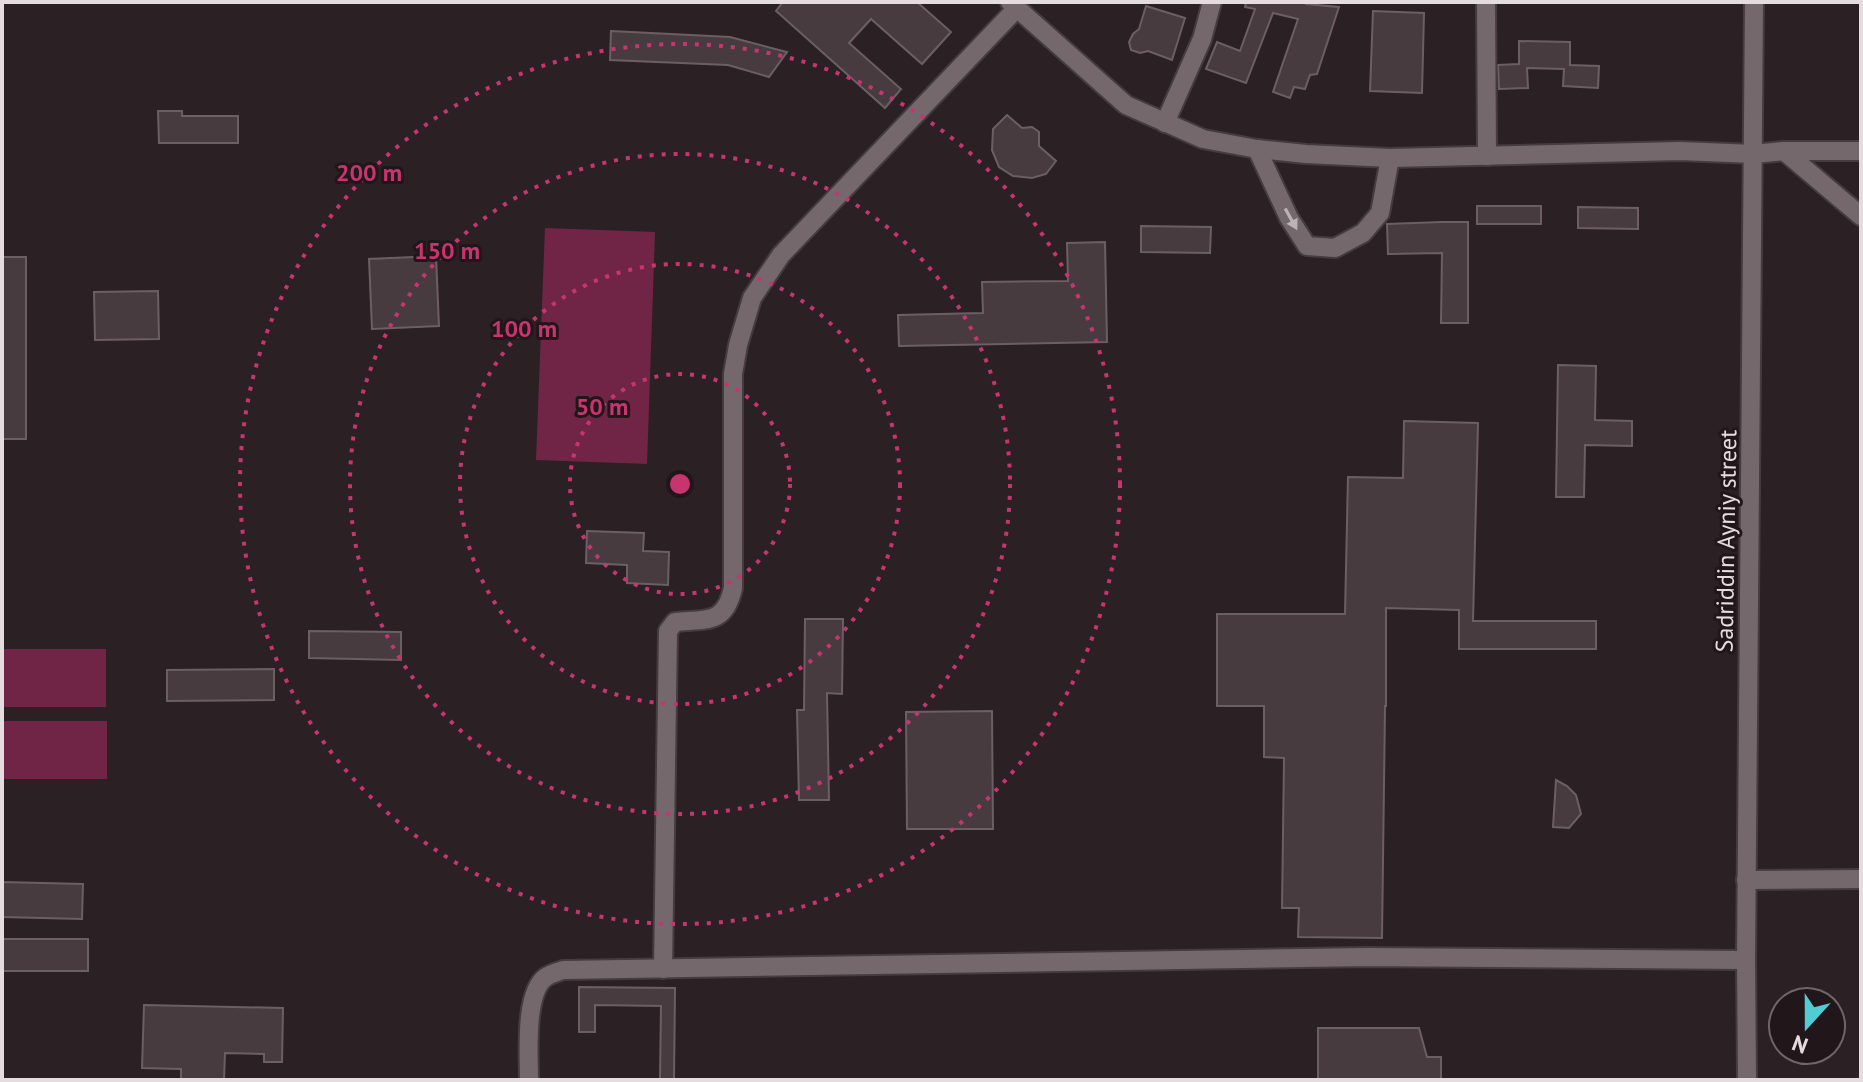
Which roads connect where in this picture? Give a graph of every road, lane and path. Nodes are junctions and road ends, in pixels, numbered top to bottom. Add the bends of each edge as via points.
1 (1212, 2) edge
2 (1486, 2) edge
3 (1754, 2) edge
4 (1014, 5) edge
5 (1165, 123) junction
6 (1257, 149) junction
7 (1784, 151) junction
8 (1861, 151) edge
9 (1754, 154) junction
10 (1487, 156) junction
11 (1390, 158) junction
12 (1861, 216) edge
13 (1861, 879) edge
14 (1746, 880) junction
15 (1746, 960) junction
16 (663, 969) junction
17 (529, 1080) edge
18 (1747, 1080) edge

1 - 5 street via 1202,39
2 - 10 street
3 - 9 street, Sadriddin Ayniy street
4 - 5 street via 1126,105
4 - 16 street via 781,255 752,298 733,374 730,604 716,618 675,622 668,631
5 - 6 street via 1203,139
6 - 11 street
6 -> 11 street via 1307,246 1335,248 1363,233 1380,213
7 - 8 street
7 - 9 street
7 - 12 street
9 - 10 street
9 - 14 street, Sadriddin Ayniy street
10 - 11 street
13 - 14 street
14 - 15 street, Sadriddin Ayniy street
15 - 16 street via 1367,957
15 - 18 street, Sadriddin Ayniy street
16 - 17 street via 563,970 544,978 532,998

